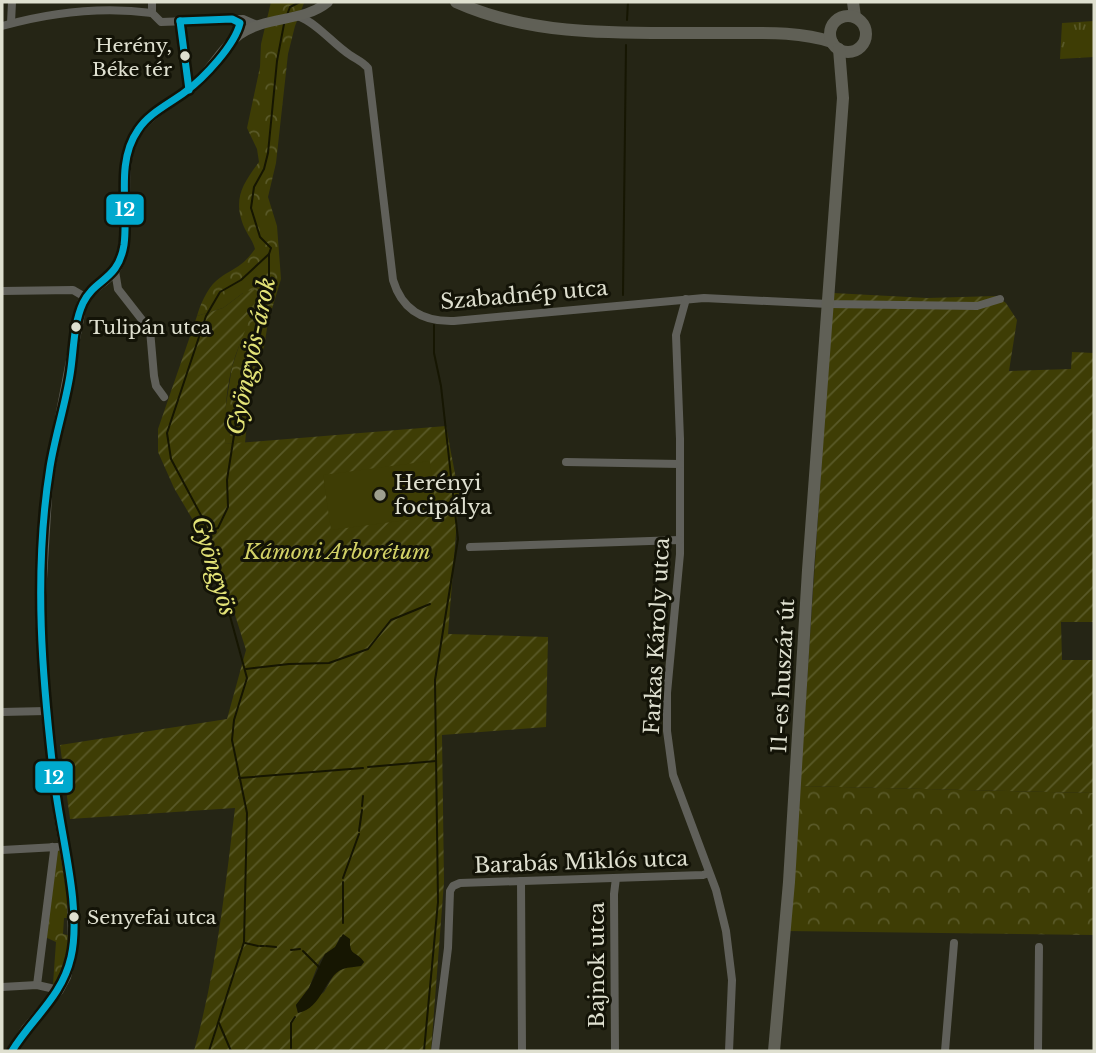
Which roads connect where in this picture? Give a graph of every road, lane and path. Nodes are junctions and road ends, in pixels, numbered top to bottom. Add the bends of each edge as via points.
1 (12, 2) edge
2 (152, 2) edge
3 (456, 2) edge
4 (846, 2) edge
5 (853, 2) edge
6 (324, 5) edge
7 (152, 13) junction
8 (290, 18) junction
9 (232, 19) junction
10 (843, 20) junction
11 (180, 21) junction
12 (6, 24) edge
13 (257, 25) junction
14 (319, 31) junction
15 (782, 34) junction
16 (237, 36) junction
17 (835, 46) junction
18 (857, 49) junction
19 (189, 90) junction
20 (843, 97) junction
21 (115, 271) junction
22 (103, 282) junction
23 (118, 289) junction
24 (2, 292) edge
25 (85, 297) junction
26 (686, 299) junction
27 (1000, 299) dead end
28 (828, 304) junction
29 (164, 397) dead end
30 (566, 462) dead end
31 (680, 464) junction
32 (680, 540) junction
33 (470, 547) dead end
34 (46, 711) junction
35 (2, 712) edge
36 (58, 847) junction
37 (2, 850) edge
38 (709, 873) junction
39 (616, 878) junction
40 (522, 881) junction
41 (954, 943) dead end
42 (1040, 947) dead end
43 (37, 985) junction
44 (2, 987) edge
45 (59, 990) junction
46 (12, 1051) edge
47 (435, 1051) edge
48 (522, 1051) edge
49 (615, 1051) edge
50 (729, 1051) edge
51 (774, 1051) edge
52 (945, 1051) edge
53 (1038, 1051) edge

1 - 12 street
2 - 7 street
3 - 15 main road via 550,28
4 - 10 main road
5 - 10 main road
6 - 8 main road
6 - 14 street via 317,17
7 - 11 street via 161,22
7 - 12 street via 71,11
8 - 13 main road
8 - 14 street, Szabadnép utca via 312,23
9 - 11 street
9 - 13 street
9 - 16 street via 240,23
10 - 15 main road
10 - 17 main road via 830,31
10 - 18 main road via 860,20 865,30
11 - 19 street
13 - 16 main road
14 - 26 street, Szabadnép utca via 363,61 370,76 393,280 409,309 427,319 446,321
15 - 17 main road via 818,38
16 - 19 main road
17 - 18 main road via 845,52
17 - 20 main road
18 - 20 main road
19 - 21 main road via 152,114 131,144 121,258
20 - 28 main road, 11-es huszár út
21 - 22 main road
21 - 23 street
22 - 23 street
22 - 25 main road
23 - 29 street via 150,330 156,386
24 - 25 street via 73,290
25 - 34 main road via 48,480 40,612
26 - 28 street, Szabadnép utca
26 - 31 street, Farkas Károly utca via 676,335
27 - 28 street, Szabadnép utca via 977,306
28 - 51 main road, 11-es huszár út
30 - 31 street
31 - 32 street, Farkas Károly utca
32 - 33 street
32 - 38 street, Farkas Károly utca via 667,693 668,748 673,775
34 - 35 street
34 - 36 main road
36 - 37 street
36 - 43 street via 54,850
36 - 45 main road via 72,893 74,920 71,960
38 - 39 street, Barabás Miklós utca
38 - 50 street, Farkas Károly utca via 730,954
39 - 40 street, Barabás Miklós utca
39 - 49 street, Bajnok utca
40 - 47 street, Barabás Miklós utca via 460,883 450,891
40 - 48 street
41 - 52 street
42 - 53 street
43 - 44 street
43 - 45 street
45 - 46 main road

